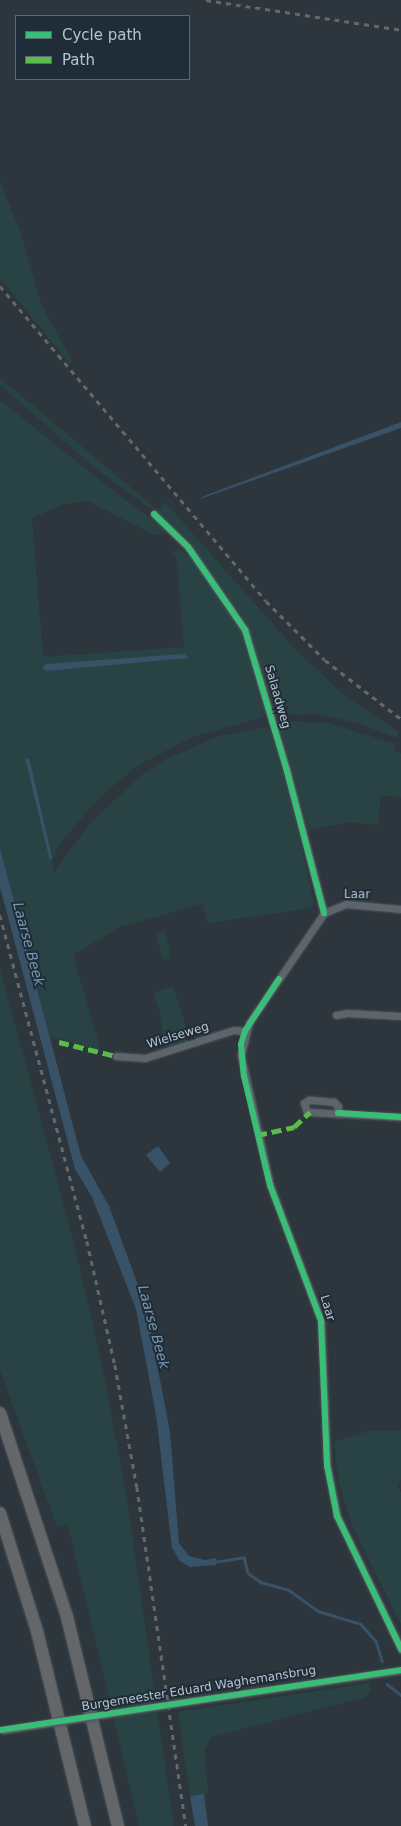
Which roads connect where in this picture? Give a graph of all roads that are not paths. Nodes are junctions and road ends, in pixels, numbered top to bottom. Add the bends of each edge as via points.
1 (154, 514) dead end
2 (401, 909) edge
3 (324, 913) junction
4 (336, 1015) dead end
5 (401, 1016) edge
6 (245, 1031) junction
7 (116, 1056) dead end
8 (338, 1114) dead end
9 (401, 1116) edge
10 (0, 1413) edge
11 (0, 1513) edge
12 (401, 1649) edge
13 (401, 1670) edge
14 (2, 1730) edge
15 (85, 1826) edge
16 (118, 1826) edge

1 - 3 street, Salaadweg via 188,547 245,630 287,772 318,901
2 - 3 street, Laar via 346,904
3 - 6 street, Laar
4 - 5 street
6 - 7 street, Wielseweg via 234,1030 145,1058
6 - 12 street, Laar via 241,1056 263,1159 279,1213 321,1321 324,1433 335,1507 345,1535
8 - 9 street
10 - 16 highway via 67,1617
11 - 15 highway via 37,1631
13 - 14 street, Burgemeester Eduard Waghemansbrug, bridge

